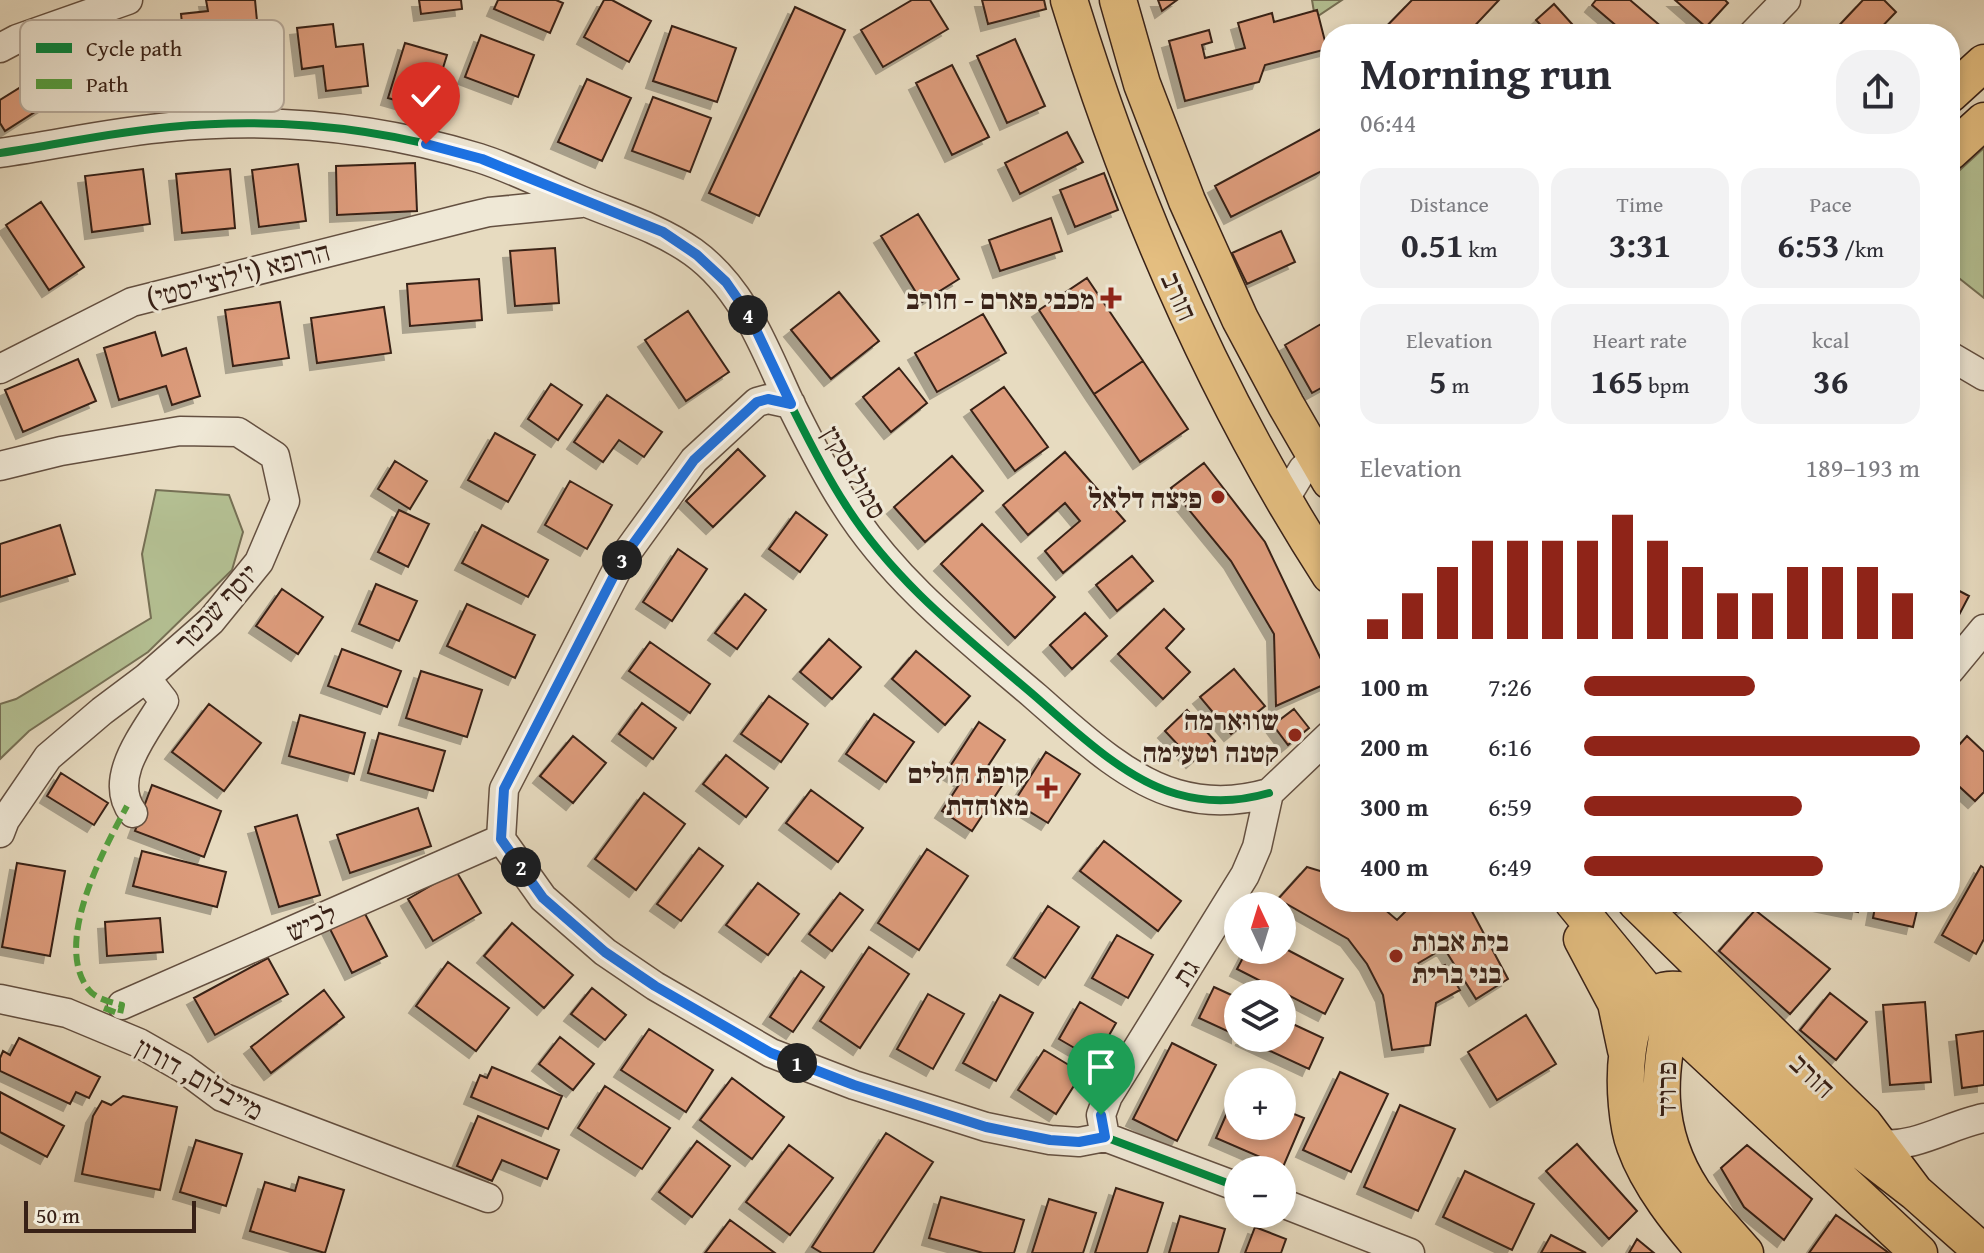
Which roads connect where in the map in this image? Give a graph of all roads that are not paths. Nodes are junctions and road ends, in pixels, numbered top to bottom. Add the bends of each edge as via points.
1 (128, 0) edge
2 (1069, 0) edge
3 (1118, 0) edge
4 (1786, 0) edge
5 (76, 20) edge
6 (1763, 24) edge
7 (20, 38) edge
8 (0, 48) edge
9 (1984, 63) edge
10 (1960, 85) edge
11 (1984, 121) edge
12 (1960, 143) edge
13 (0, 153) edge
14 (510, 170) junction
15 (586, 203) junction
16 (489, 212) junction
17 (1960, 362) edge
18 (0, 369) edge
19 (1983, 376) edge
20 (791, 404) junction
21 (1286, 405) junction
22 (1320, 421) edge
23 (1320, 454) edge
24 (1320, 464) edge
25 (0, 466) edge
26 (1283, 502) junction
27 (1320, 533) edge
28 (1320, 559) edge
29 (1984, 629) edge
30 (1960, 658) edge
31 (146, 678) junction
32 (1320, 745) edge
33 (1269, 793) junction
34 (133, 813) dead end
35 (0, 833) edge
36 (501, 839) junction
37 (1567, 912) edge
38 (1582, 912) edge
39 (1646, 912) edge
40 (1682, 950) junction
41 (0, 999) edge
42 (1667, 1002) junction
43 (122, 1005) dead end
44 (1626, 1059) junction
45 (1718, 1066) junction
46 (1661, 1112) junction
47 (1984, 1118) edge
48 (1105, 1137) junction
49 (1881, 1144) junction
50 (1224, 1182) edge
51 (1915, 1192) junction
52 (488, 1198) dead end
53 (1296, 1208) edge
54 (1410, 1253) edge
55 (1706, 1253) edge
56 (1745, 1253) edge
57 (1919, 1253) edge
58 (1984, 1253) edge

1 - 5 street
2 - 26 main road, חורב via 1146,222
3 - 21 main road, חורב via 1142,84 1187,201
4 - 6 street
7 - 8 street
9 - 10 main road
11 - 12 main road
13 - 14 street, סמולנסקין via 166,127 280,122 355,129
14 - 15 street, סמולנסקין
14 - 16 street via 506,202
15 - 16 street, הרופא (ז'לוצ'יסטי)
15 - 20 street, סמולנסקין via 663,232 726,282 749,315
16 - 18 street, הרופא (ז'לוצ'יסטי) via 132,302
17 - 19 street
20 - 33 street, סמולנסקין via 870,542 925,602 1058,716 1136,777 1175,794 1243,801
20 - 36 street via 757,402 694,460 623,558 504,789
21 - 22 main road
21 - 23 main road, חורב
24 - 26 street via 1293,482
25 - 31 street, יוסף שכטר via 180,431 238,432 275,456 285,501 259,562 211,621
26 - 27 main road
26 - 28 main road, חורב
29 - 30 street
31 - 34 street via 164,701 127,770 124,797
31 - 35 street, יוסף שכטר via 48,757
32 - 33 street
33 - 48 street, גת via 1245,875 1108,1096 1101,1115
36 - 43 street, לכיש
36 - 48 street via 543,898 605,952 771,1053 986,1127 1050,1140
37 - 44 main road via 1613,998
38 - 42 main road, חורב
39 - 40 main road, חורב
40 - 42 main road, פרויד
40 - 49 main road, חורב
41 - 52 street, מייבלום, דורון via 67,1013 139,1043 222,1097
42 - 44 main road, פרויד via 1635,1021
42 - 45 main road, חורב
42 - 46 main road, פרויד
42 - 51 main road
44 - 55 main road, פרויד via 1626,1108 1635,1146 1661,1195
45 - 46 main road via 1691,1071 1675,1082
45 - 57 main road, חורב
46 - 56 main road, פרויד via 1666,1135 1693,1191
47 - 49 street via 1910,1144
48 - 50 street
49 - 51 main road, חורב
51 - 58 main road, חורב
53 - 54 street

